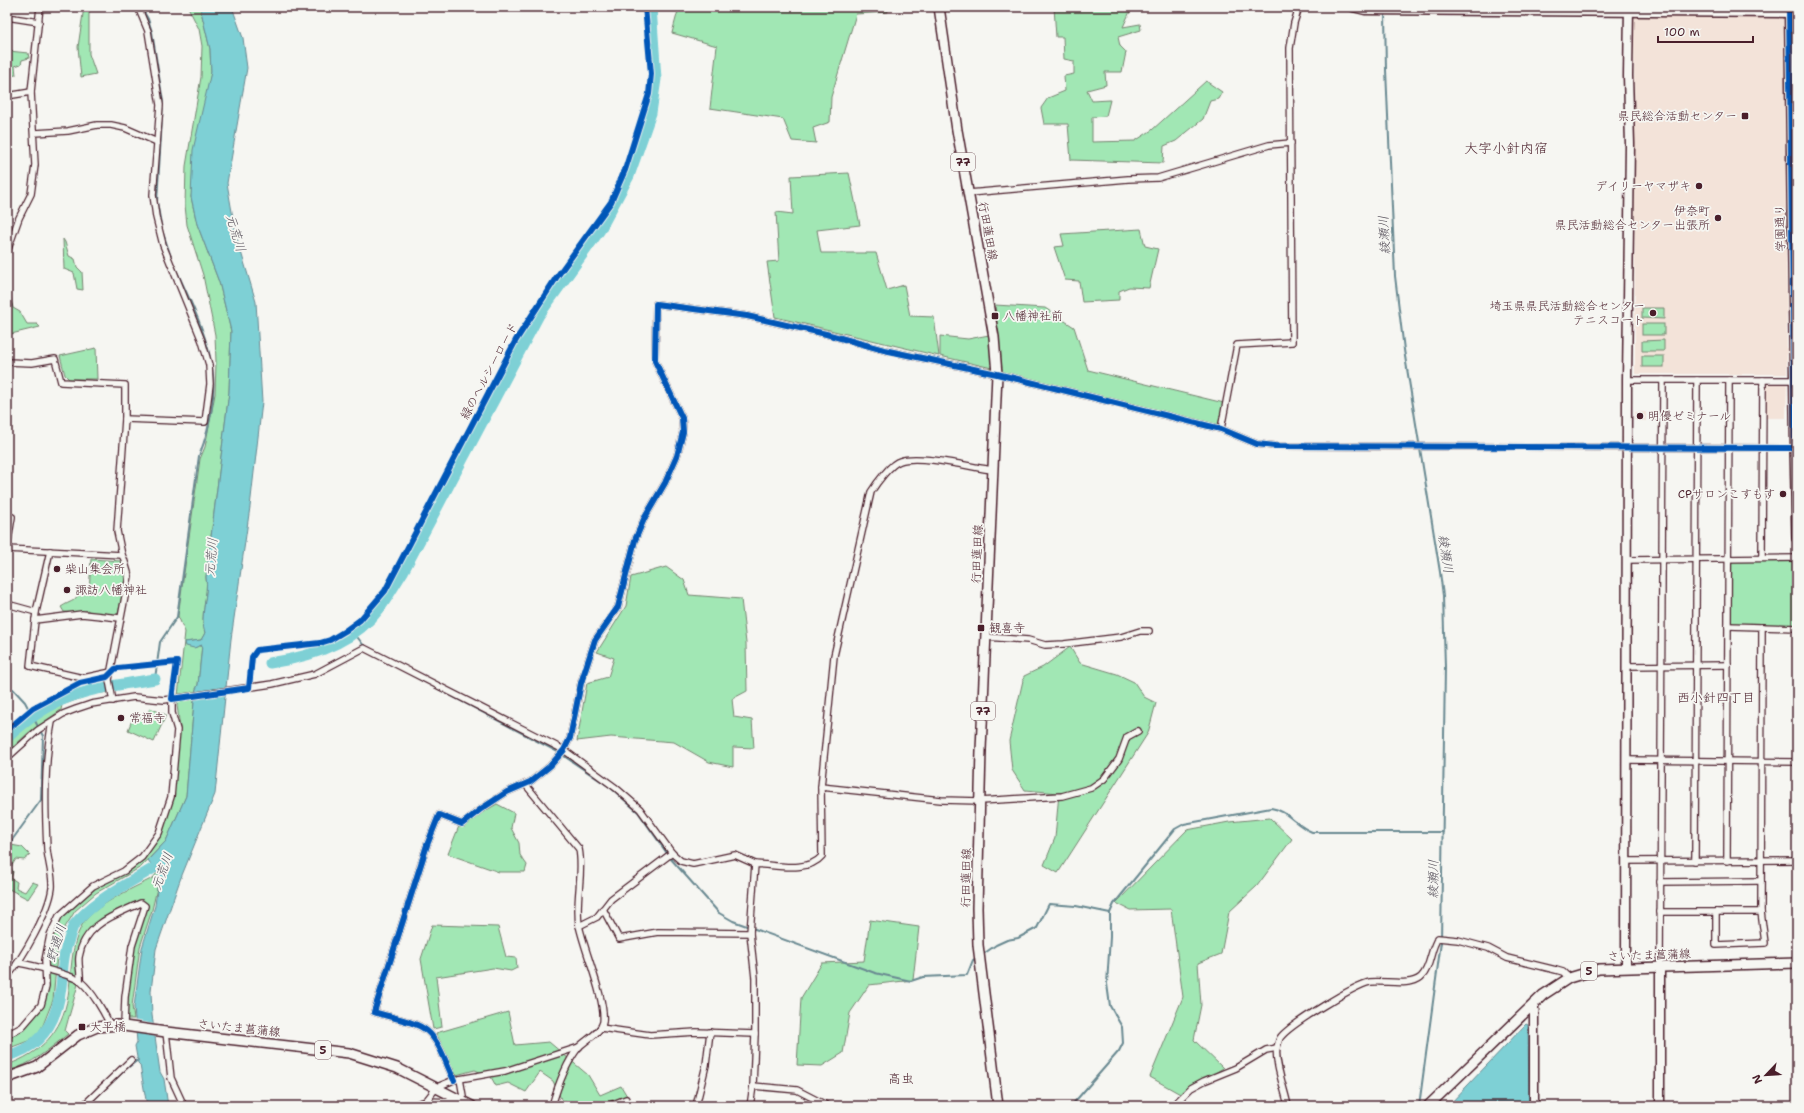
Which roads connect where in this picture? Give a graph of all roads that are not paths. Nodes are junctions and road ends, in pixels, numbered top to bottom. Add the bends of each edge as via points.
1 (40, 7) edge
2 (138, 7) edge
3 (939, 7) edge
4 (1300, 7) edge
5 (1353, 7) edge
6 (1629, 9) edge
7 (1662, 9) edge
8 (1694, 9) edge
9 (1727, 9) edge
10 (1759, 9) edge
11 (1791, 11) edge
12 (7, 17) edge
13 (39, 22) junction
14 (1793, 60) edge
15 (31, 92) junction
16 (7, 96) edge
17 (35, 133) junction
18 (1794, 141) edge
19 (157, 142) junction
20 (1291, 143) junction
21 (969, 193) junction
22 (1794, 200) edge
23 (7, 252) edge
24 (1795, 338) edge
25 (7, 362) edge
26 (998, 374) junction
27 (1627, 380) junction
28 (1663, 380) junction
29 (1697, 380) junction
30 (1729, 380) junction
31 (1763, 380) junction
32 (1793, 380) junction
33 (1796, 410) edge
34 (126, 419) junction
35 (1221, 428) junction
36 (1627, 446) junction
37 (1662, 447) junction
38 (1697, 447) junction
39 (1729, 448) junction
40 (1763, 448) junction
41 (1796, 448) edge
42 (992, 470) junction
43 (12, 517) dead end
44 (1797, 538) edge
45 (7, 548) edge
46 (50, 551) junction
47 (122, 555) junction
48 (1762, 558) junction
49 (1797, 558) edge
50 (1696, 559) junction
51 (1728, 559) junction
52 (1627, 560) junction
53 (1662, 560) junction
54 (7, 604) edge
55 (36, 612) junction
56 (120, 618) junction
57 (35, 620) junction
58 (1728, 626) junction
59 (1762, 627) junction
60 (1797, 628) edge
61 (1149, 631) dead end
62 (986, 637) junction
63 (1696, 665) junction
64 (1728, 665) junction
65 (1626, 666) junction
66 (1661, 666) junction
67 (111, 672) junction
68 (175, 699) junction
69 (113, 701) junction
70 (52, 722) junction
71 (1138, 731) dead end
72 (564, 750) junction
73 (7, 758) edge
74 (1626, 760) junction
75 (1661, 760) junction
76 (1695, 761) junction
77 (1728, 761) junction
78 (1762, 762) junction
79 (1797, 762) edge
80 (525, 784) junction
81 (821, 787) junction
82 (980, 801) junction
83 (672, 853) junction
84 (1797, 860) edge
85 (1626, 861) junction
86 (1660, 861) junction
87 (1695, 861) junction
88 (1727, 861) junction
89 (1761, 861) junction
90 (755, 864) junction
91 (1761, 881) junction
92 (1660, 882) junction
93 (603, 909) junction
94 (1660, 912) junction
95 (1716, 912) junction
96 (1761, 912) junction
97 (580, 926) junction
98 (750, 933) junction
99 (19, 963) junction
100 (1797, 963) edge
101 (1626, 967) junction
102 (1660, 967) junction
103 (45, 969) junction
104 (7, 977) edge
105 (1568, 978) junction
106 (79, 981) junction
107 (1534, 1003) junction
108 (110, 1025) junction
109 (125, 1025) junction
110 (601, 1028) junction
111 (164, 1032) junction
112 (710, 1032) junction
113 (755, 1034) junction
114 (7, 1035) edge
115 (579, 1047) junction
116 (1277, 1048) junction
117 (131, 1060) dead end
118 (7, 1078) edge
119 (457, 1079) junction
120 (753, 1086) junction
121 (437, 1087) junction
122 (626, 1099) dead end
123 (462, 1100) junction
124 (426, 1101) junction
125 (1433, 1103) edge
126 (83, 1106) edge
127 (184, 1106) edge
128 (410, 1106) edge
129 (472, 1106) edge
130 (552, 1106) edge
131 (608, 1106) edge
132 (696, 1106) edge
133 (750, 1106) edge
134 (828, 1106) edge
135 (998, 1106) edge
136 (1173, 1106) edge
137 (1288, 1106) edge
138 (1534, 1106) edge
139 (1660, 1106) edge

1 - 13 street
2 - 19 street via 148,31 157,81 160,105
3 - 21 main road, 行田蓮田線 / 77
4 - 20 street via 1294,23 1290,48
5 - 6 street via 1365,10
6 - 7 street
6 - 27 street
7 - 8 street
8 - 9 street
9 - 10 street
10 - 11 street
11 - 14 street, 学園通り
12 - 13 street
13 - 15 street
14 - 18 street, 学園通り
15 - 16 street
15 - 17 street
17 - 19 street via 111,125 125,128
17 - 23 street via 35,165 31,194
18 - 22 street, 学園通り
19 - 34 street via 153,195 156,217 163,245 202,341 209,365 209,402 205,422
20 - 21 street via 1269,145 1158,178 1128,178
20 - 35 street via 1292,342 1237,345
21 - 26 main road, 行田蓮田線 / 77
22 - 24 street, 学園通り
24 - 32 street, 学園通り
25 - 34 street via 32,363 55,358 61,382 125,384
26 - 35 street
26 - 42 main road, 行田蓮田線 / 77
26 - 72 street via 884,350 747,316 656,304 655,361 657,370 682,418 682,440 668,476 635,540 618,607 595,640 581,683 570,738
27 - 28 street
27 - 36 street
28 - 29 street
28 - 37 street
29 - 30 street
29 - 38 street
30 - 31 street
30 - 39 street
31 - 32 street
31 - 40 street
32 - 33 street, 学園通り
33 - 41 street, 学園通り
34 - 47 street via 117,532
35 - 36 street via 1257,444 1281,447
36 - 37 street
36 - 52 street
37 - 38 street
37 - 53 street
38 - 39 street
38 - 50 street
39 - 40 street
39 - 51 street
40 - 41 street
40 - 48 street
41 - 44 main road
42 - 62 main road, 行田蓮田線 / 77
42 - 81 street via 914,458 899,461 877,482 871,492 834,656
43 - 45 street
45 - 46 street
46 - 47 street
46 - 55 street
47 - 56 street via 129,576
48 - 49 street
48 - 51 street
50 - 51 street
50 - 53 street
50 - 63 street
51 - 58 street
52 - 53 street
52 - 65 street
53 - 66 street
54 - 55 street
55 - 57 street
56 - 57 street via 82,614
56 - 67 street
57 - 67 street via 30,666 83,678
58 - 59 street
58 - 64 street
59 - 60 street
59 - 78 street
61 - 62 street via 1121,637 1045,645 1028,640
62 - 82 main road, 行田蓮田線 / 77
63 - 64 street
63 - 66 street
63 - 76 street
64 - 77 street
65 - 66 street
65 - 74 street
66 - 75 street
67 - 69 street via 109,680
68 - 69 street via 134,697
68 - 72 street via 265,686 315,674 364,648
68 - 103 street via 172,712 178,730 171,797 159,833 142,857 124,871 93,886 60,916 50,935
69 - 70 street via 76,709
70 - 73 street via 38,730
70 - 99 street via 47,745 46,788 48,861 52,889 48,905
71 - 82 street via 1127,737 1119,759 1104,780 1091,788 1062,796
72 - 80 street via 550,766
72 - 83 street via 640,809
74 - 75 street
74 - 85 street
75 - 76 street
75 - 86 street
76 - 77 street
76 - 87 street
77 - 78 street
77 - 88 street
78 - 79 street
78 - 89 street
80 - 97 street via 579,849 582,862 578,908
80 - 119 street via 480,809 462,824 439,815 426,845 374,1012 426,1030
81 - 82 street via 941,800
81 - 90 street via 822,856 816,863 808,866
82 - 135 main road, 行田蓮田線 / 77 via 978,945
83 - 90 street via 681,861 693,864 731,855
83 - 93 street via 611,899
84 - 89 street
85 - 86 street
85 - 101 street
86 - 87 street
86 - 92 street
87 - 88 street
88 - 89 street
89 - 91 street
90 - 98 street
91 - 92 street
91 - 96 street
92 - 94 street
93 - 97 street via 597,917
93 - 98 street via 619,939 658,932
94 - 95 street
94 - 102 street
95 - 96 street
95 - 96 street via 1716,945 1765,943
97 - 110 street via 600,1001 603,1022
98 - 113 street via 755,978
99 - 103 street
99 - 104 street
100 - 102 main road, さいたま菖蒲線 / 5
101 - 102 main road, さいたま菖蒲線 / 5
101 - 105 main road, さいたま菖蒲線 / 5 via 1599,969
102 - 139 street
103 - 106 street
103 - 114 street via 46,986 41,1005 22,1027
105 - 107 main road, さいたま菖蒲線 / 5
105 - 116 street via 1562,972 1508,958 1488,948 1438,938 1421,977 1413,981 1370,982 1321,1008 1288,1030 1280,1039
106 - 108 street via 104,1012
106 - 109 street via 79,957 89,933 108,919 141,903 144,904 132,946 125,997
107 - 125 main road, さいたま菖蒲線 / 5
107 - 138 street
108 - 109 main road, さいたま菖蒲線 / 5
108 - 118 main road, さいたま菖蒲線 / 5 via 78,1035 36,1067
109 - 111 main road, さいたま菖蒲線 / 5
110 - 112 street via 650,1035
110 - 115 street
111 - 121 main road, さいたま菖蒲線 / 5 via 349,1053 397,1068
111 - 127 street via 171,1078
112 - 113 street
112 - 132 street via 706,1065
113 - 120 street
115 - 119 street via 505,1071
115 - 130 street via 568,1063
116 - 136 street via 1266,1050 1236,1068 1204,1081 1187,1091
116 - 137 street via 1276,1054
117 - 126 street
119 - 121 street
119 - 123 street
120 - 133 street
120 - 134 street via 797,1090
121 - 123 main road, さいたま菖蒲線 / 5
121 - 124 street
122 - 131 street
123 - 124 street
123 - 129 main road, さいたま菖蒲線 / 5
124 - 128 street

